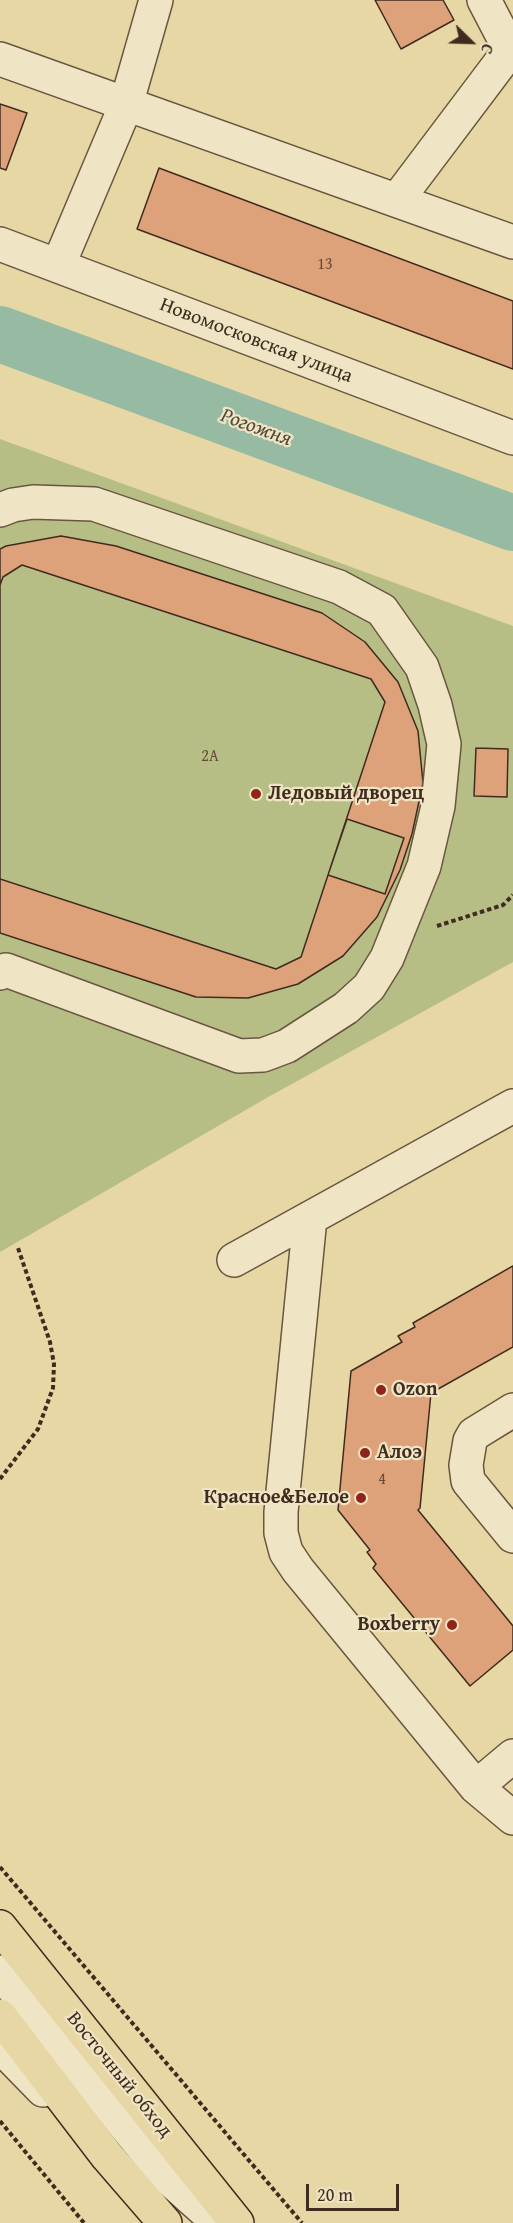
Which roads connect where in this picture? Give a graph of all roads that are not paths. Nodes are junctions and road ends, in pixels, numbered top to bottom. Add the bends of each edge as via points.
1 (156, 0) edge
2 (484, 0) edge
3 (0, 59) edge
4 (126, 105) junction
5 (397, 200) junction
6 (513, 242) edge
7 (0, 244) edge
8 (58, 266) junction
9 (513, 438) edge
10 (0, 484) edge
11 (52, 501) junction
12 (0, 510) edge
13 (0, 973) edge
14 (513, 1106) edge
15 (310, 1218) junction
16 (234, 1260) dead end
17 (513, 1410) edge
18 (513, 1536) edge
19 (513, 1756) edge
20 (476, 1787) junction
21 (513, 1818) edge
22 (0, 1927) edge
23 (0, 1972) edge
24 (0, 2016) edge
25 (0, 2046) edge
26 (107, 2156) junction
27 (165, 2223) edge
28 (219, 2223) edge
29 (237, 2223) edge

1 - 4 street
2 - 5 street via 510,50
3 - 4 street
4 - 5 street
4 - 8 street
5 - 6 street
7 - 8 street, Новомосковская улица
8 - 9 street, Новомосковская улица
10 - 11 street
11 - 12 street
11 - 13 street via 94,504 339,587 382,610 422,667 435,705 444,744 438,806 408,913 369,987 346,1008 287,1046 263,1055 239,1056 6,970
14 - 15 street
15 - 16 street
15 - 20 street via 281,1512 286,1552
17 - 18 street via 474,1434 466,1465 468,1481
19 - 20 street
20 - 21 street
22 - 29 main road, Восточный обход
23 - 28 street via 167,2177
24 - 26 main road
25 - 26 street
26 - 27 main road

